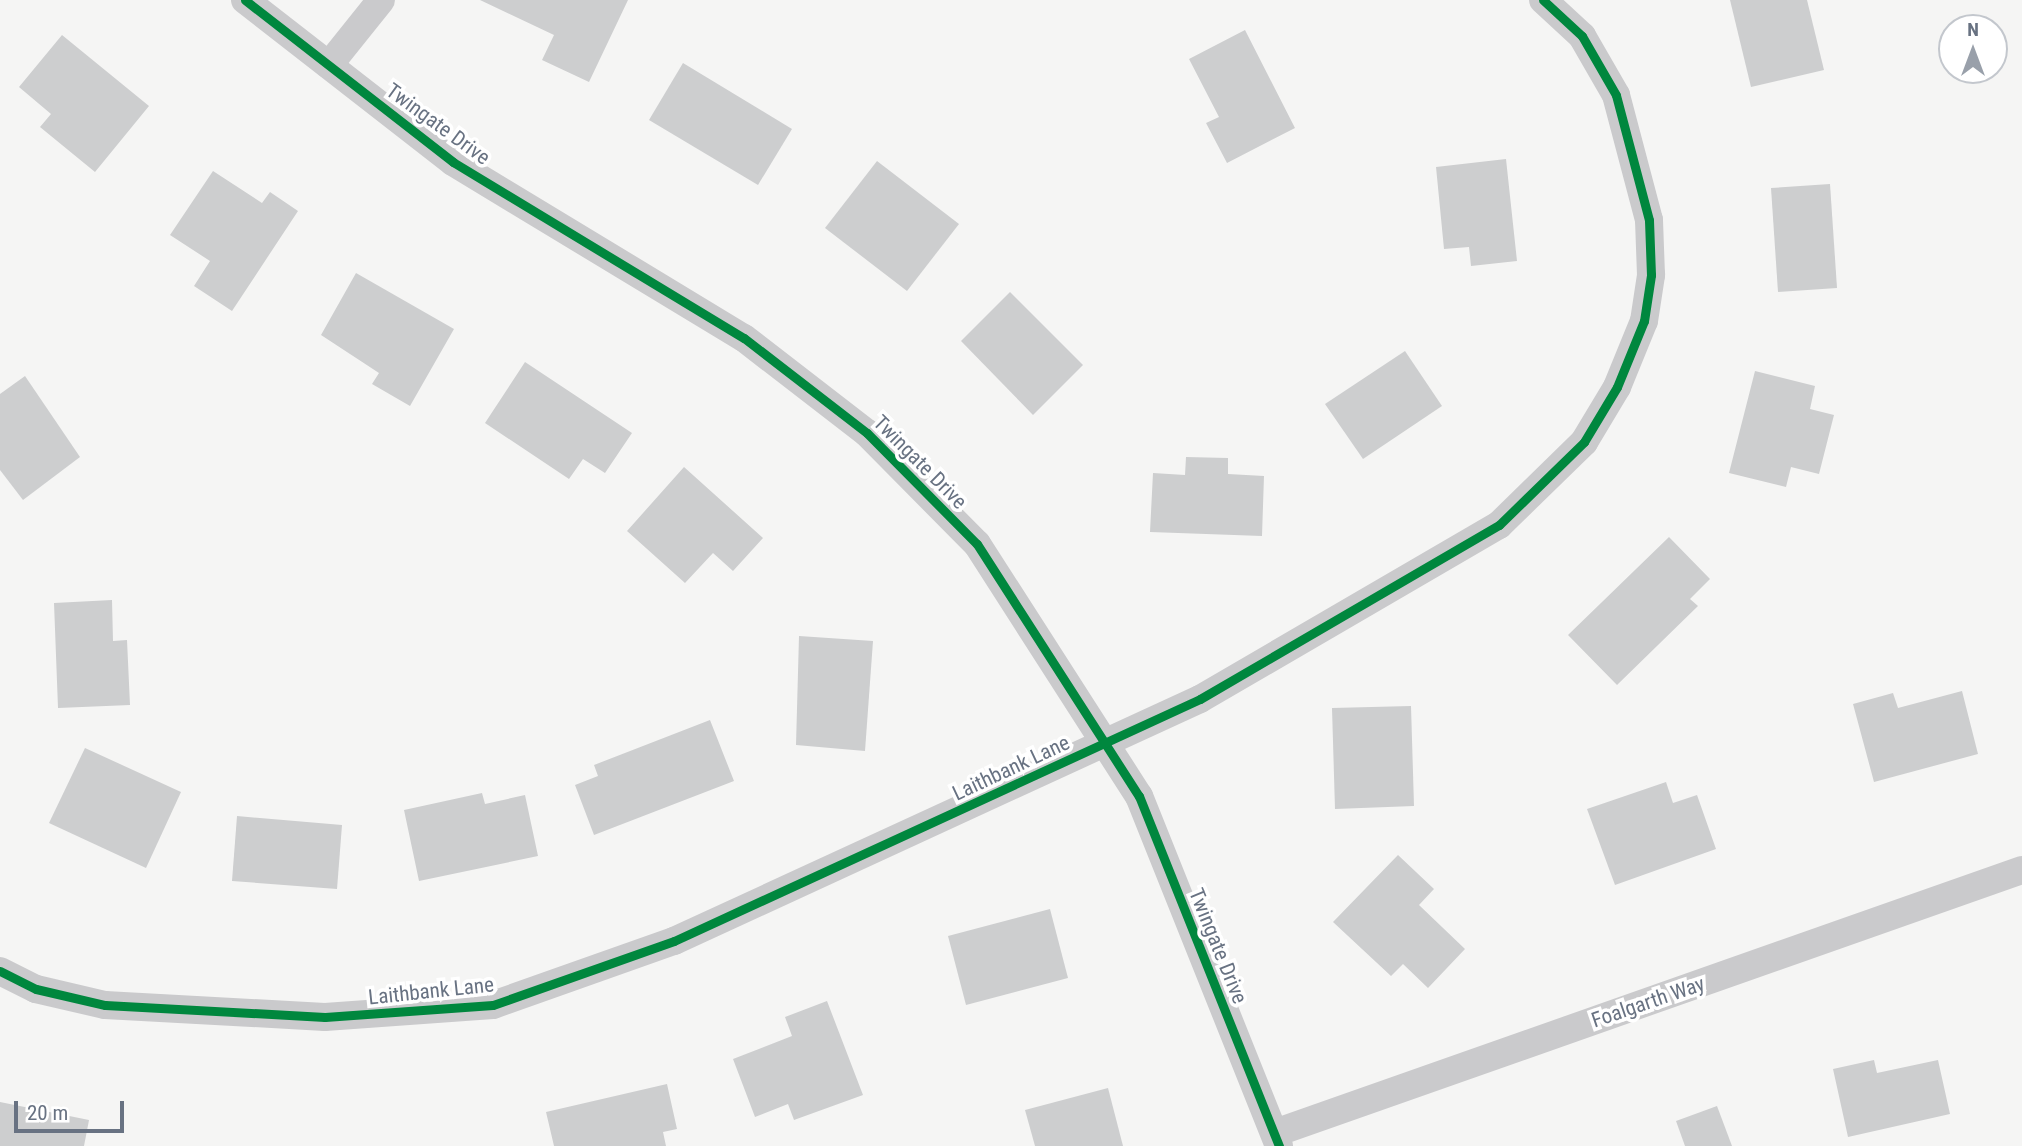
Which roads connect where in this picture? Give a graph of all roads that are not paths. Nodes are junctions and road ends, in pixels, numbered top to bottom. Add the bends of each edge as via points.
1 (245, 0) edge
2 (380, 0) edge
3 (1543, 0) edge
4 (329, 65) junction
5 (1109, 743) junction
6 (2022, 870) edge
7 (0, 971) edge
8 (1277, 1140) edge

1 - 4 street, Twingate Drive
2 - 4 street
3 - 5 street, Laithbank Lane via 1582,36 1616,94 1649,220 1644,321 1617,387 1584,442 1499,525 1200,699
4 - 5 street, Twingate Drive via 453,162 744,338 867,433 977,544
5 - 7 street, Laithbank Lane via 674,941 493,1005 325,1017 105,1005 36,989
5 - 8 street, Twingate Drive via 1139,796
6 - 8 street, Foalgarth Way

